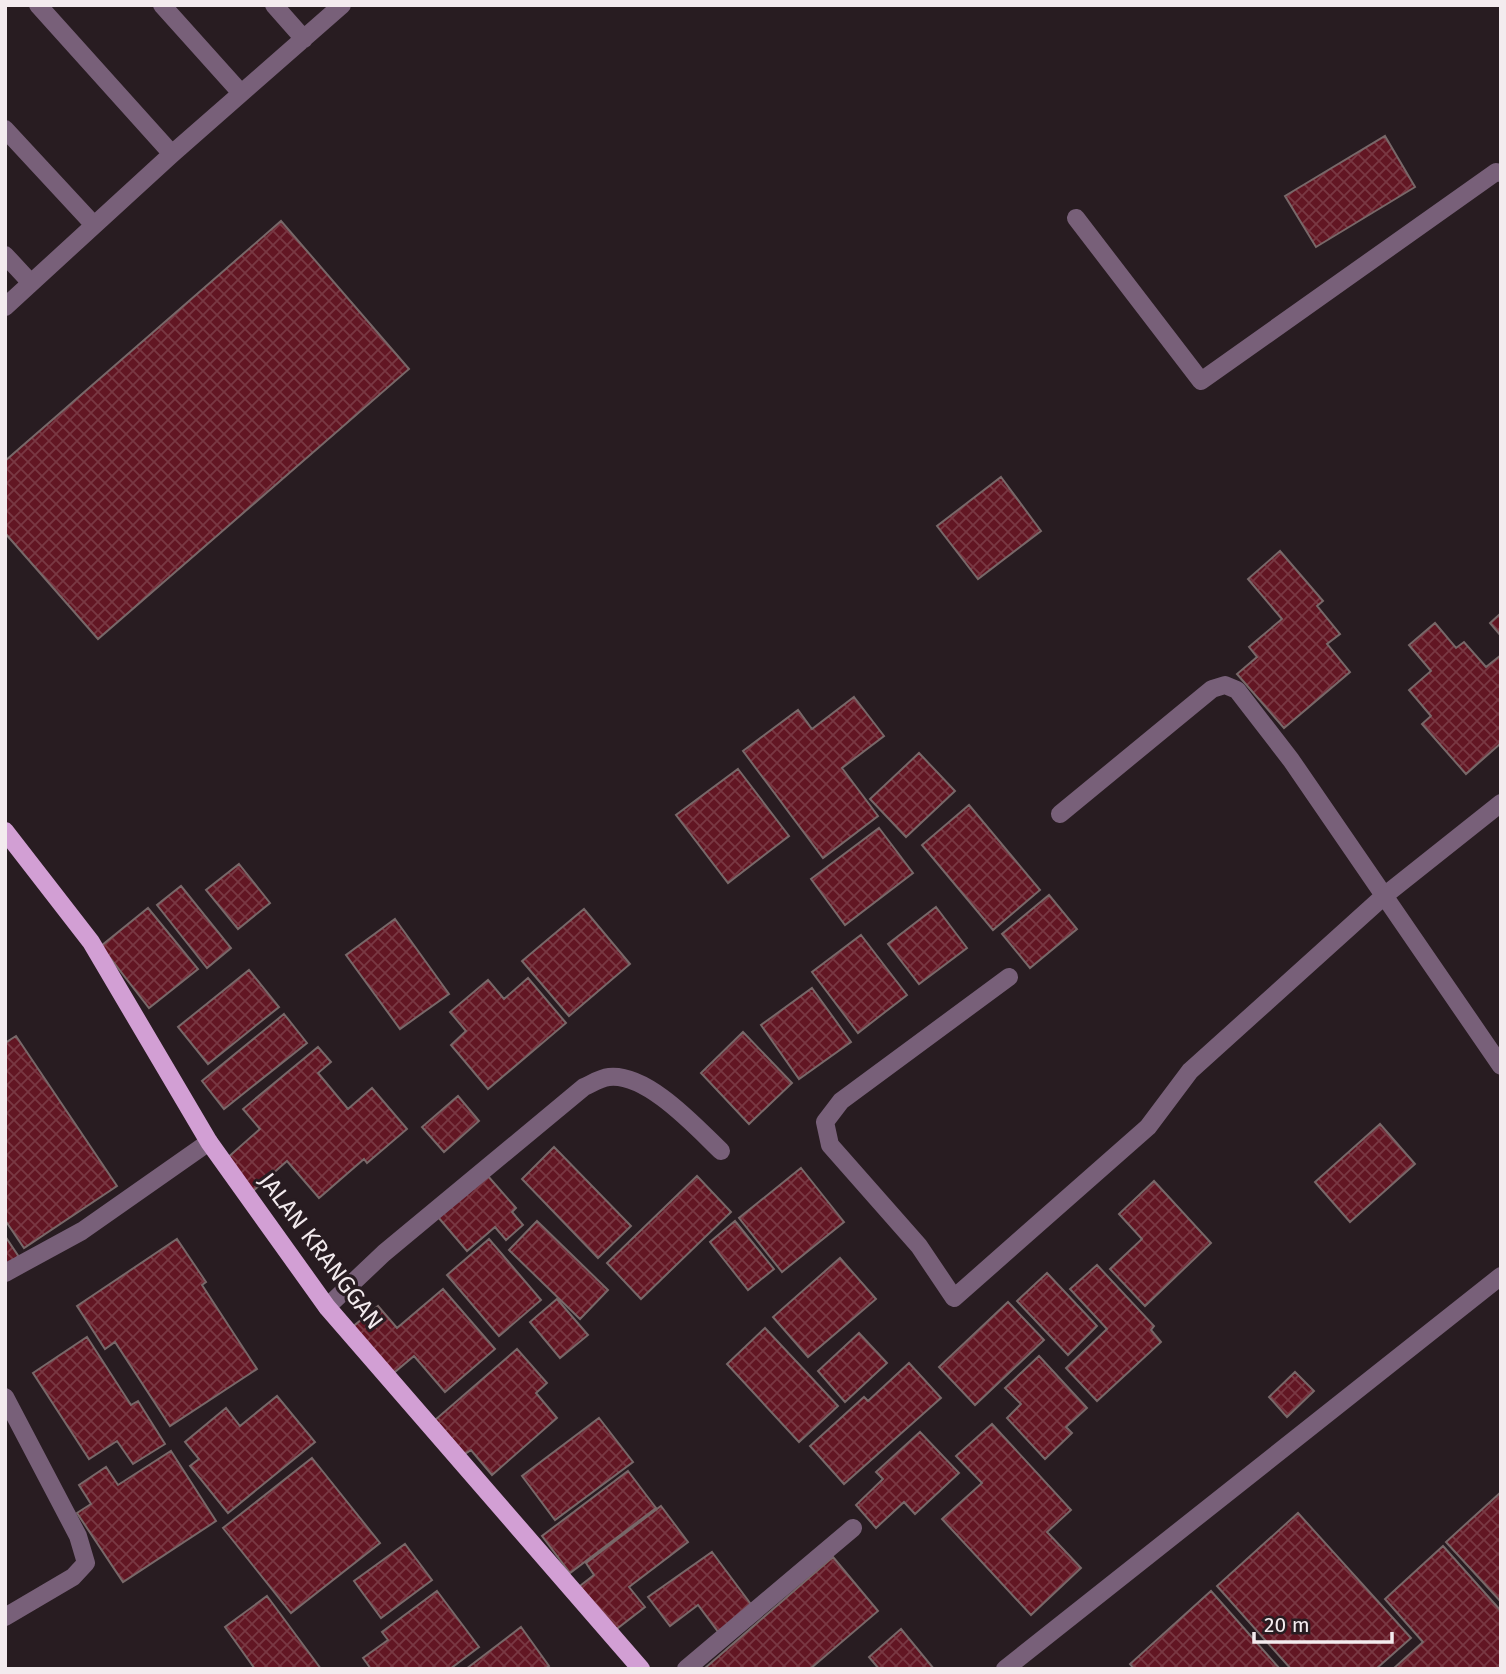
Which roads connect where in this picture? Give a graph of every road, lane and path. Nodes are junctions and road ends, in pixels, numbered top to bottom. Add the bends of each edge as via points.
1 (38, 5) edge
2 (162, 5) edge
3 (274, 5) edge
4 (342, 5) edge
5 (303, 38) junction
6 (241, 93) junction
7 (5, 129) edge
8 (172, 154) junction
9 (1501, 173) edge
10 (1076, 218) dead end
11 (94, 225) junction
12 (5, 255) edge
13 (31, 283) junction
14 (5, 307) edge
15 (1501, 803) edge
16 (1060, 814) dead end
17 (5, 831) edge
18 (1384, 896) junction
19 (1009, 977) dead end
20 (1501, 1066) edge
21 (209, 1142) junction
22 (721, 1151) dead end
23 (5, 1273) edge
24 (1501, 1276) edge
25 (327, 1307) junction
26 (5, 1397) edge
27 (853, 1528) dead end
28 (5, 1617) edge
29 (641, 1669) edge
30 (686, 1669) edge
31 (1005, 1669) edge

1 - 8 street
2 - 6 street
3 - 5 street
4 - 5 street
5 - 6 street
6 - 8 street
7 - 11 street
8 - 11 street
9 - 10 street via 1496,172 1201,381
11 - 13 street
12 - 13 street
13 - 14 street
15 - 18 street
16 - 18 street via 1212,689 1226,685 1237,690 1290,760
17 - 21 main road, JALAN KRANGGAN via 91,942
18 - 19 street via 1190,1070 1148,1127 954,1298 919,1246 830,1145 825,1122 841,1101
18 - 20 street
21 - 23 street via 82,1231
21 - 25 main road, JALAN KRANGGAN
22 - 25 street via 680,1111 645,1087 625,1077 606,1077 583,1087 384,1253
24 - 31 street
25 - 29 main road, JALAN KRANGGAN
26 - 28 street via 78,1536 86,1563 73,1577
27 - 30 street

